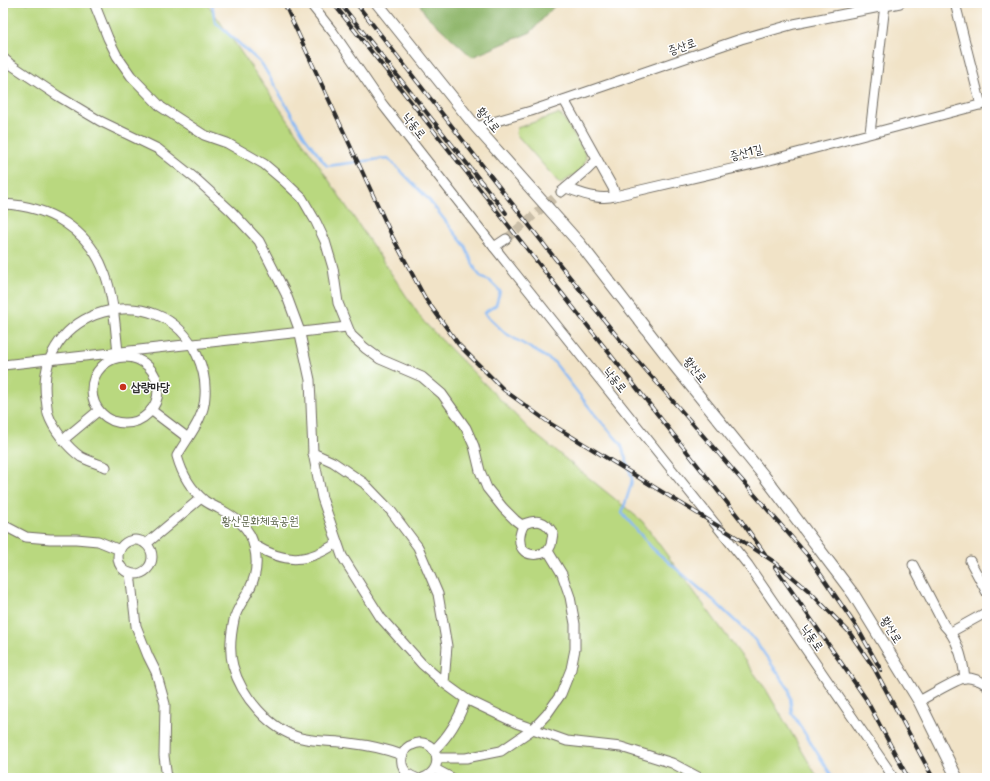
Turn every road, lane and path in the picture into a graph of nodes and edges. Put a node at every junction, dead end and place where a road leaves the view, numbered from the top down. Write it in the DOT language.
graph roads {
  1 [pos="94,3"];
  2 [pos="310,3"];
  3 [pos="378,3"];
  4 [pos="900,3"];
  5 [pos="955,3"];
  6 [pos="885,5"];
  7 [pos="3,58"];
  8 [pos="564,100"];
  9 [pos="984,104"];
  10 [pos="476,127"];
  11 [pos="870,133"];
  12 [pos="597,160"];
  13 [pos="615,196"];
  14 [pos="3,204"];
  15 [pos="506,239"];
  16 [pos="494,247"];
  17 [pos="113,309"];
  18 [pos="347,327"];
  19 [pos="300,332"];
  20 [pos="192,344"];
  21 [pos="118,352"];
  22 [pos="49,360"];
  23 [pos="3,365"];
  24 [pos="152,410"];
  25 [pos="98,411"];
  26 [pos="188,438"];
  27 [pos="63,440"];
  28 [pos="313,453"];
  29 [pos="106,467"];
  30 [pos="201,498"];
  31 [pos="3,525"];
  32 [pos="523,526"];
  33 [pos="338,543"];
  34 [pos="146,544"];
  35 [pos="254,545"];
  36 [pos="120,550"];
  37 [pos="548,551"];
  38 [pos="970,561"];
  39 [pos="913,565"];
  40 [pos="130,572"];
  41 [pos="987,593"];
  42 [pos="987,612"];
  43 [pos="951,632"];
  44 [pos="965,678"];
  45 [pos="984,681"];
  46 [pos="444,683"];
  47 [pos="466,699"];
  48 [pos="919,701"];
  49 [pos="533,729"];
  50 [pos="435,754"];
  51 [pos="402,755"];
  52 [pos="435,769"];
  53 [pos="167,778"];
  54 [pos="412,778"];
  55 [pos="423,778"];
  56 [pos="452,778"];
  57 [pos="700,778"];
  58 [pos="893,778"];
  59 [pos="957,778"];
  1 -- 18 [label="street"];
  2 -- 16 [label="street, 낙동로"];
  3 -- 10 [label="main road, 황산로"];
  4 -- 6 [label="street, 증산로"];
  5 -- 9 [label="street"];
  6 -- 8 [label="street, 증산로"];
  6 -- 11 [label="street"];
  7 -- 19 [label="street"];
  8 -- 10 [label="street, 증산로"];
  8 -- 12 [label="street"];
  9 -- 11 [label="street, 증산1길"];
  10 -- 48 [label="main road, 황산로"];
  11 -- 13 [label="street, 증산1길"];
  12 -- 13 [label="street"];
  12 -- 13 [label="street, 증산1길"];
  14 -- 17 [label="street"];
  15 -- 16 [label="street"];
  16 -- 58 [label="street, 낙동로"];
  17 -- 20 [label="street"];
  17 -- 21 [label="street"];
  17 -- 22 [label="street"];
  18 -- 19 [label="street"];
  18 -- 32 [label="street"];
  19 -- 20 [label="street"];
  19 -- 28 [label="street"];
  20 -- 21 [label="street"];
  20 -- 26 [label="street"];
  21 -- 22 [label="street"];
  22 -- 23 [label="street"];
  22 -- 27 [label="street"];
  24 -- 25 [label="street"];
  24 -- 25 [label="street"];
  24 -- 26 [label="street"];
  25 -- 27 [label="street"];
  26 -- 30 [label="street"];
  27 -- 29 [label="street"];
  28 -- 33 [label="street"];
  28 -- 46 [label="street"];
  30 -- 34 [label="street"];
  30 -- 35 [label="street"];
  31 -- 36 [label="street"];
  32 -- 37 [label="street"];
  32 -- 37 [label="street"];
  33 -- 35 [label="street"];
  33 -- 46 [label="street"];
  34 -- 36 [label="street"];
  34 -- 40 [label="street"];
  35 -- 51 [label="street"];
  36 -- 40 [label="street"];
  37 -- 49 [label="street"];
  38 -- 41 [label="street"];
  39 -- 43 [label="street"];
  40 -- 53 [label="street"];
  42 -- 43 [label="street"];
  43 -- 44 [label="street"];
  44 -- 45 [label="street"];
  44 -- 48 [label="street"];
  46 -- 47 [label="street"];
  47 -- 49 [label="street"];
  47 -- 50 [label="street"];
  48 -- 59 [label="main road, 황산로"];
  49 -- 50 [label="street"];
  49 -- 57 [label="street"];
  50 -- 51 [label="street"];
  50 -- 52 [label="street"];
  51 -- 54 [label="street"];
  52 -- 55 [label="street"];
  52 -- 56 [label="street"];
}
